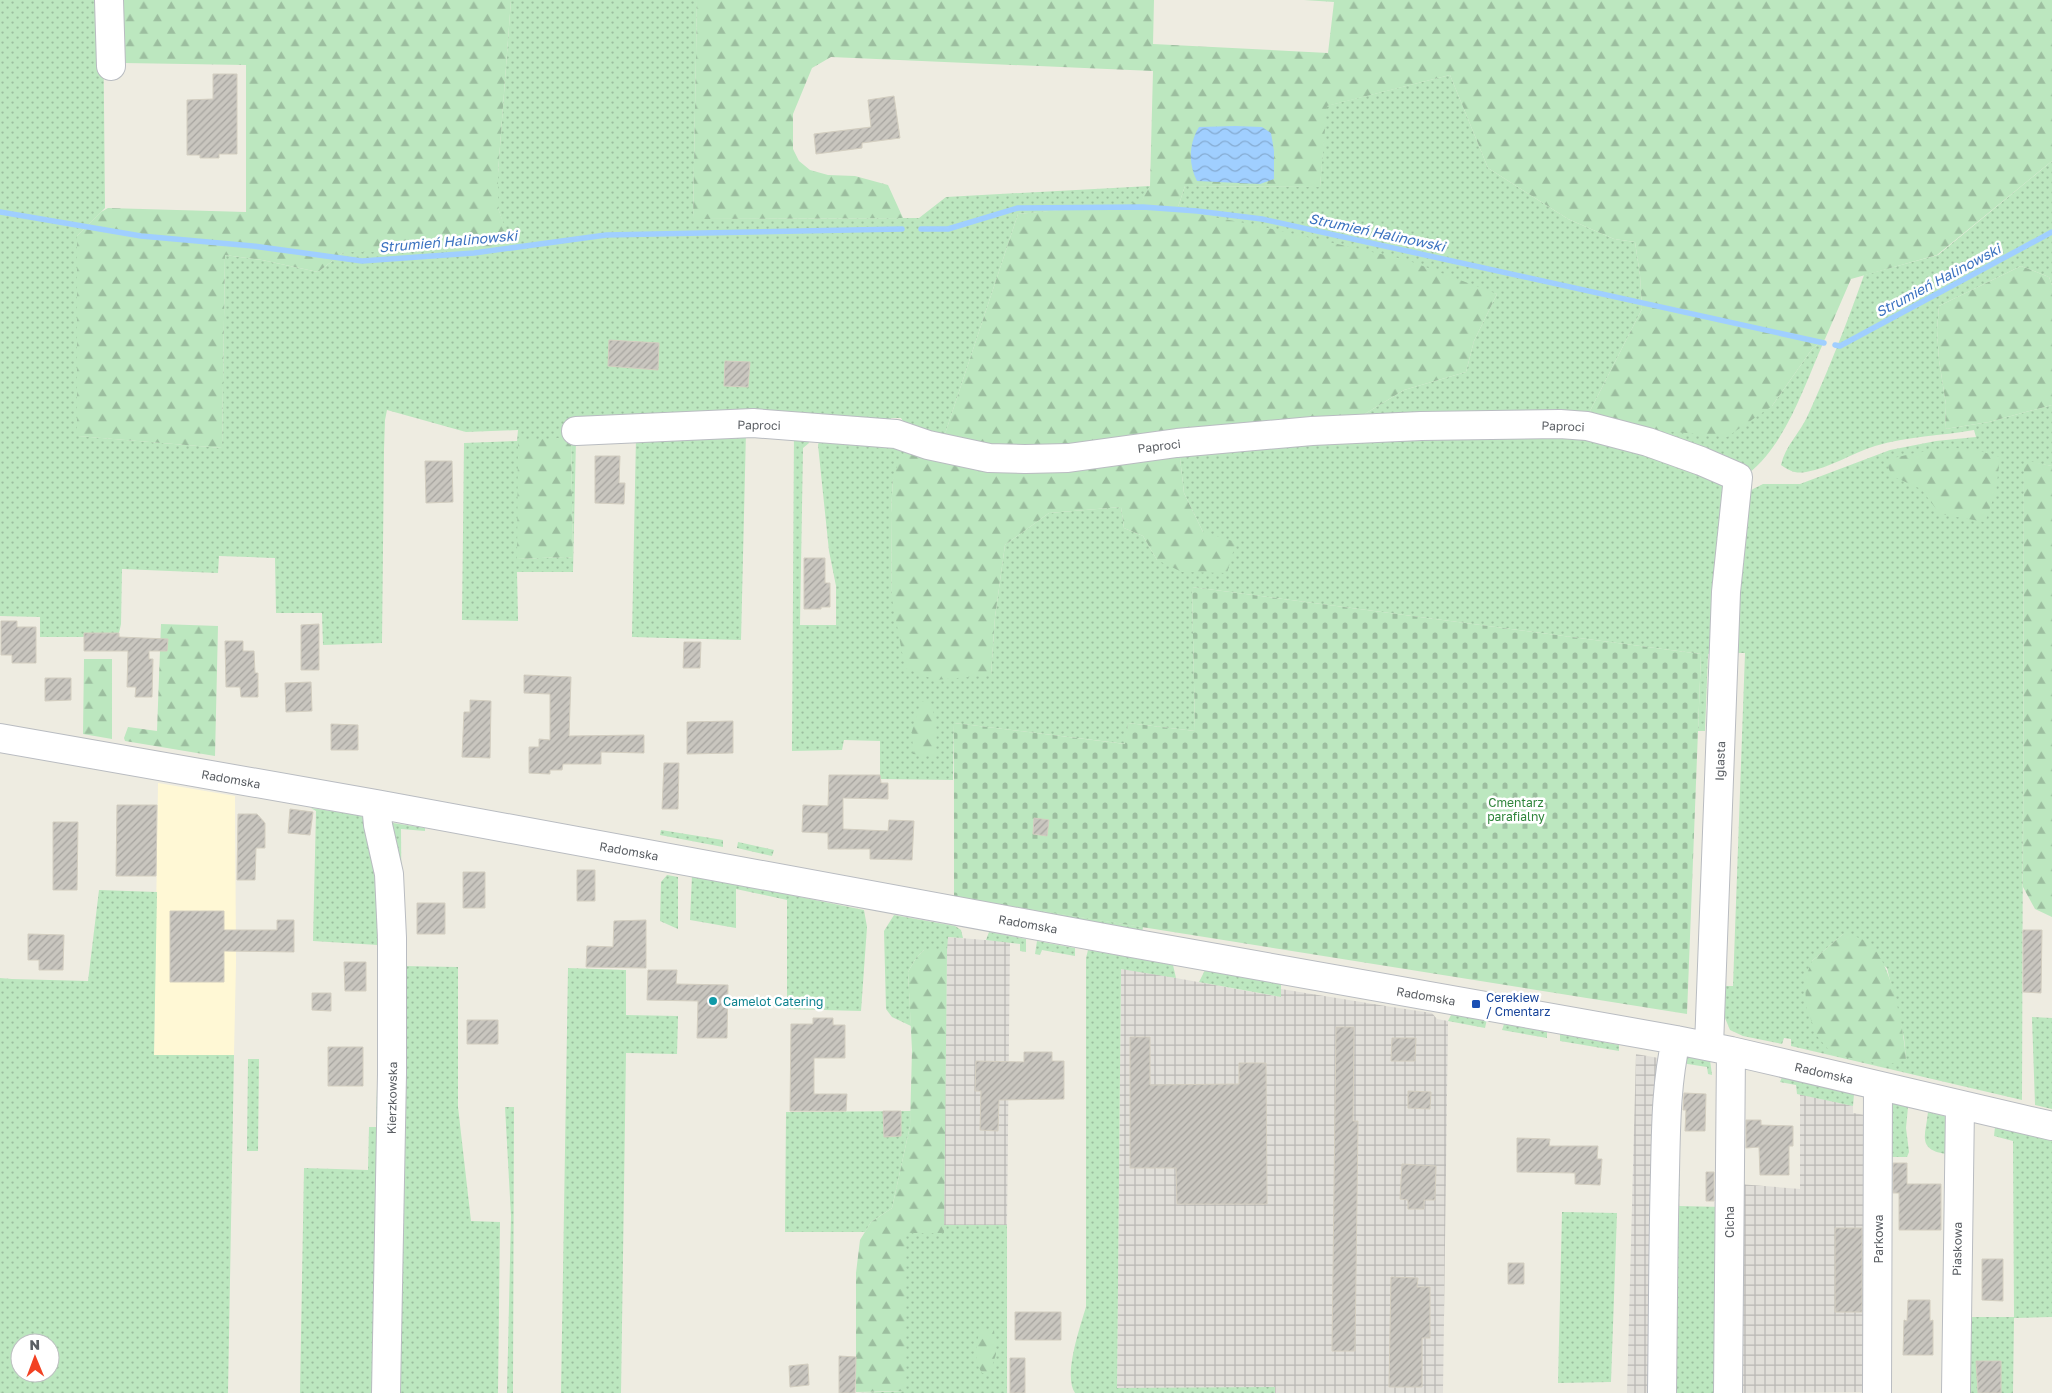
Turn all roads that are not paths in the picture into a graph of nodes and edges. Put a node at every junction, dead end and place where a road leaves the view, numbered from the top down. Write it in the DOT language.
graph roads {
  1 [pos="109,0"];
  2 [pos="111,66"];
  3 [pos="576,431"];
  4 [pos="1738,477"];
  5 [pos="0,738"];
  6 [pos="376,804"];
  7 [pos="1676,1040"];
  8 [pos="1720,1049"];
  9 [pos="1878,1086"];
  10 [pos="1960,1106"];
  11 [pos="2052,1126"];
  12 [pos="386,1393"];
  13 [pos="1662,1393"];
  14 [pos="1728,1393"];
  15 [pos="1877,1393"];
  16 [pos="1956,1393"];
  1 -- 2 [label="street"];
  3 -- 4 [label="street, Paproci"];
  4 -- 8 [label="street, Iglasta"];
  5 -- 6 [label="street, Radomska"];
  6 -- 7 [label="street, Radomska"];
  6 -- 12 [label="street, Kierzkowska"];
  7 -- 8 [label="street, Radomska"];
  7 -- 13 [label="street"];
  8 -- 9 [label="street, Radomska"];
  8 -- 14 [label="street, Cicha"];
  9 -- 10 [label="street, Radomska"];
  9 -- 15 [label="street, Parkowa"];
  10 -- 11 [label="street, Radomska"];
  10 -- 16 [label="street, Piaskowa"];
}
